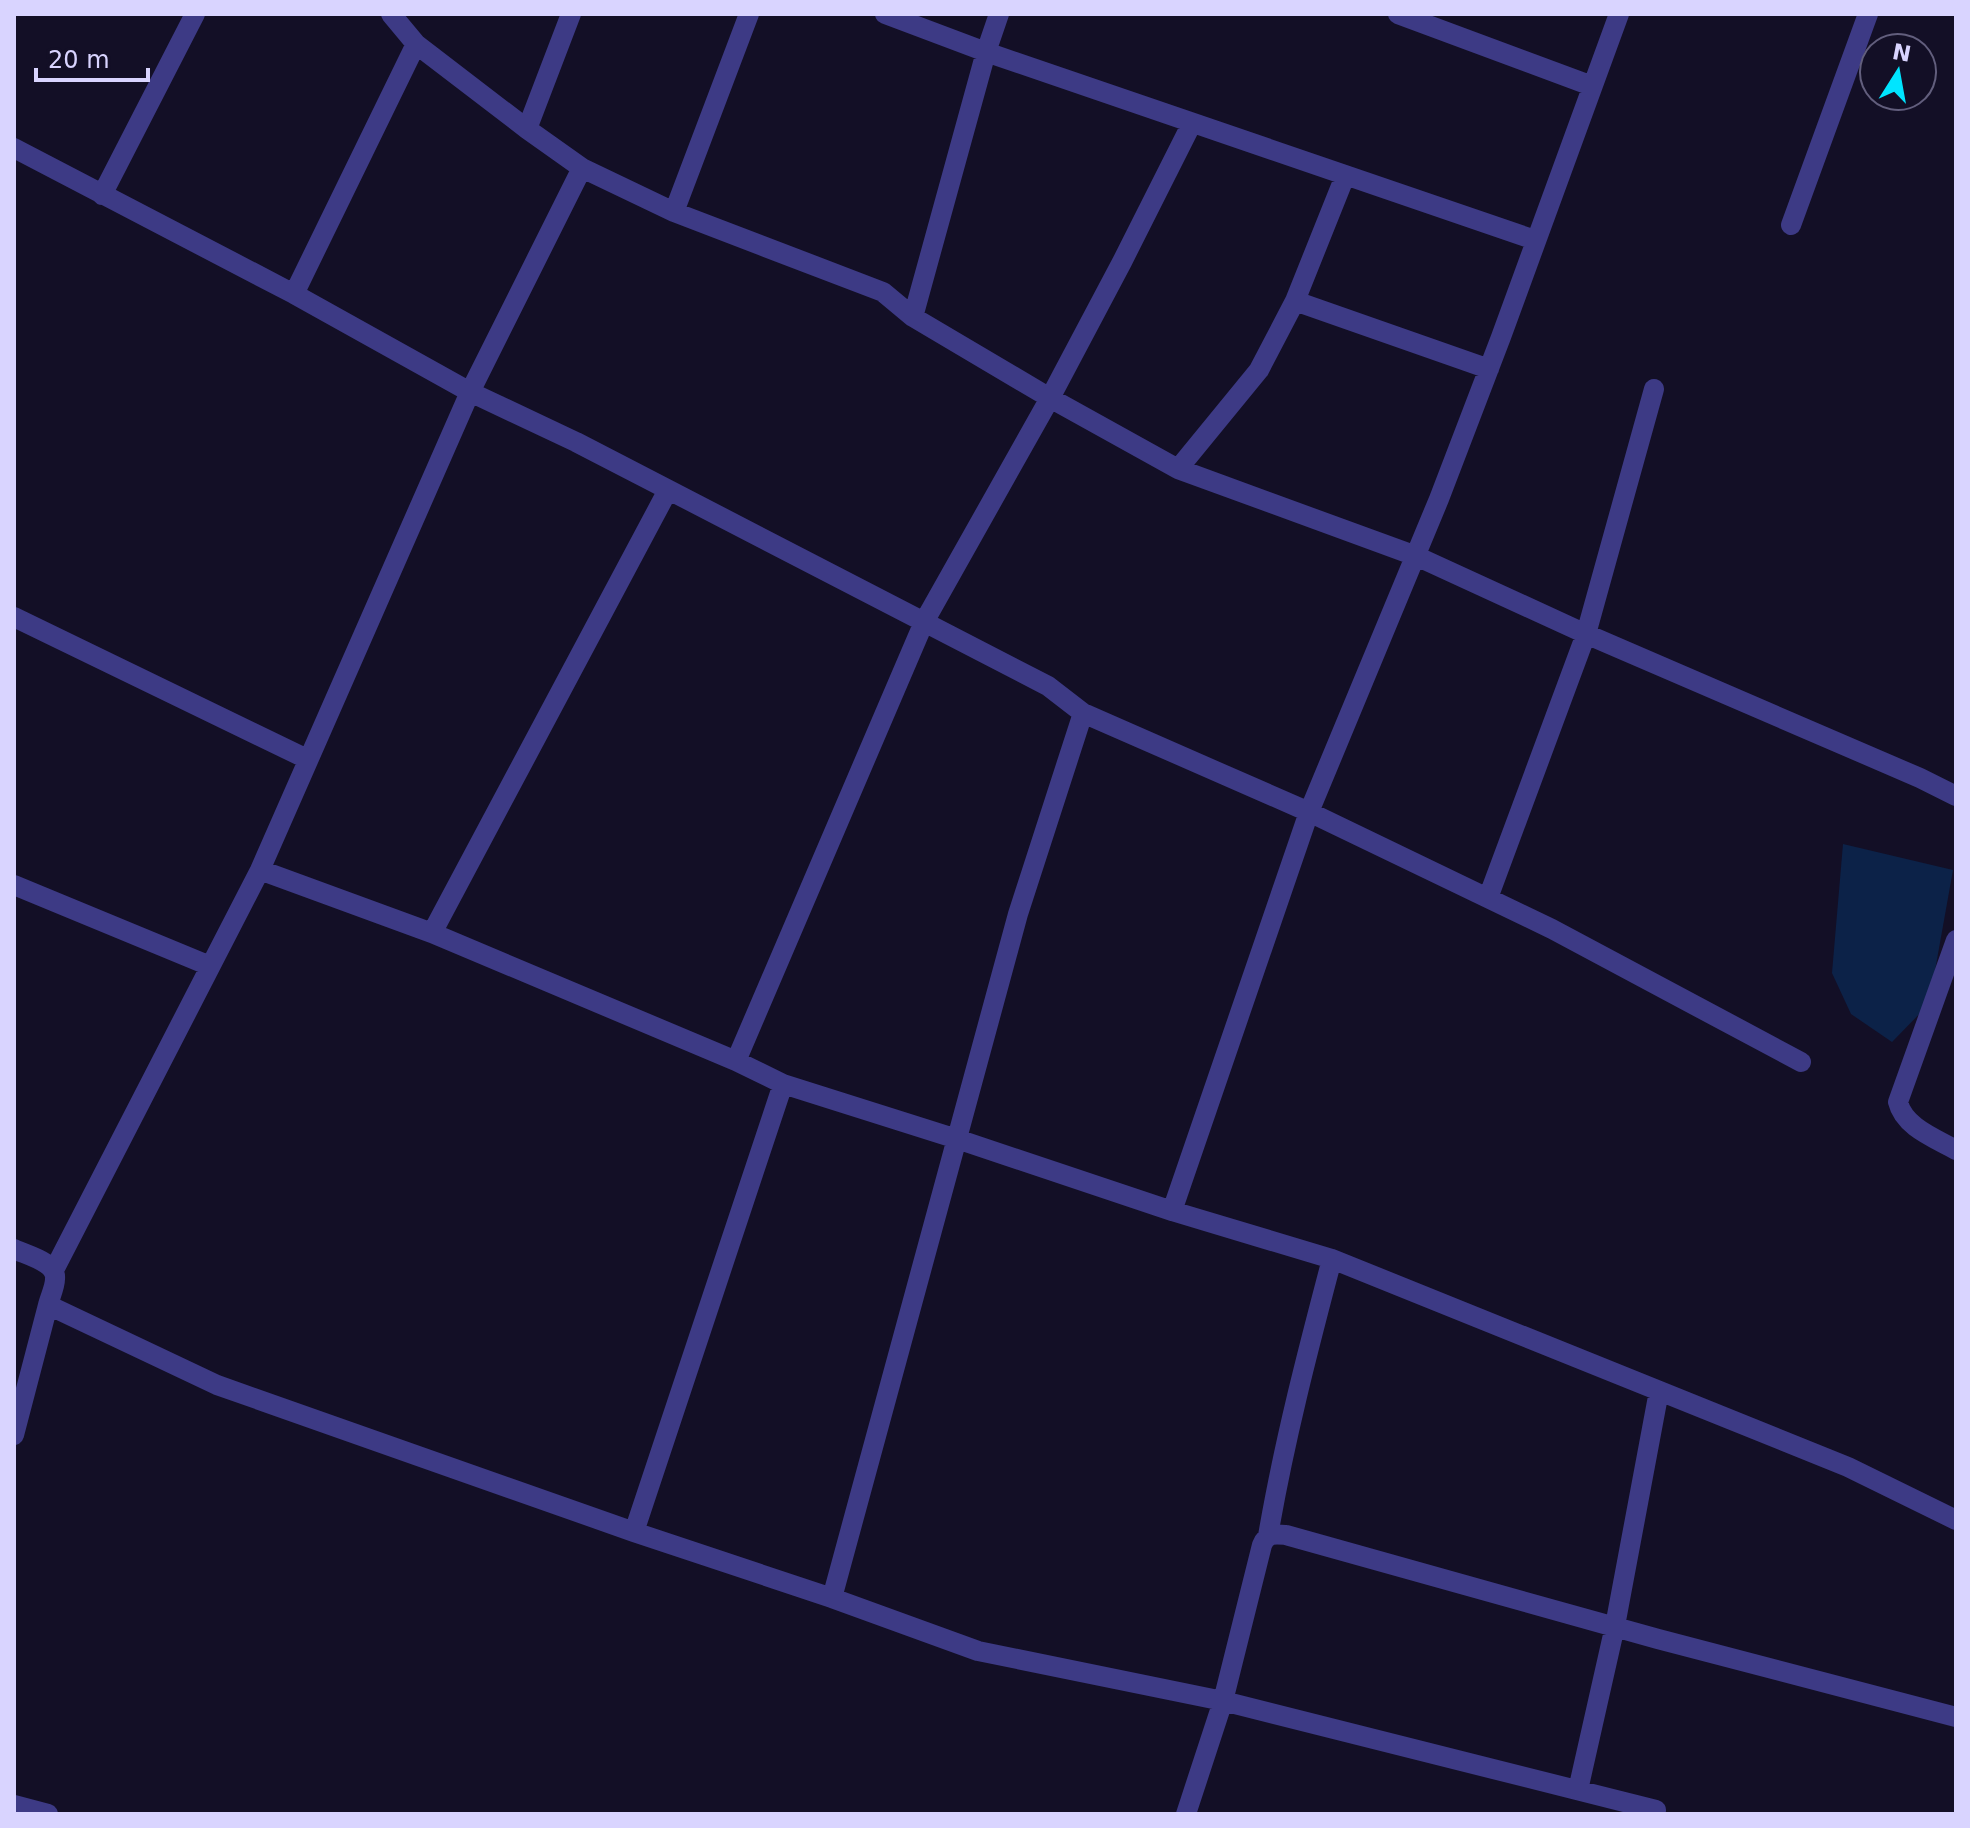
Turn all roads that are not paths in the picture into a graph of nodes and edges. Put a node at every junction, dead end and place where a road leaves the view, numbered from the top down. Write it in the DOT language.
graph roads {
  1 [pos="195,14"];
  2 [pos="391,14"];
  3 [pos="571,14"];
  4 [pos="749,14"];
  5 [pos="885,14"];
  6 [pos="999,14"];
  7 [pos="1398,14"];
  8 [pos="1619,14"];
  9 [pos="1868,14"];
  10 [pos="416,44"];
  11 [pos="986,52"];
  12 [pos="1592,86"];
  13 [pos="1192,123"];
  14 [pos="527,129"];
  15 [pos="14,148"];
  16 [pos="582,168"];
  17 [pos="1345,176"];
  18 [pos="102,195"];
  19 [pos="674,212"];
  20 [pos="1791,225"];
  21 [pos="1535,240"];
  22 [pos="294,294"];
  23 [pos="1295,301"];
  24 [pos="913,317"];
  25 [pos="1489,369"];
  26 [pos="1654,389"];
  27 [pos="470,392"];
  28 [pos="1050,398"];
  29 [pos="1178,469"];
  30 [pos="668,490"];
  31 [pos="1416,556"];
  32 [pos="14,617"];
  33 [pos="924,622"];
  34 [pos="1586,634"];
  35 [pos="1083,713"];
  36 [pos="307,759"];
  37 [pos="1956,796"];
  38 [pos="1309,812"];
  39 [pos="260,870"];
  40 [pos="14,885"];
  41 [pos="1488,898"];
  42 [pos="432,933"];
  43 [pos="1956,940"];
  44 [pos="210,966"];
  45 [pos="736,1061"];
  46 [pos="1801,1062"];
  47 [pos="783,1084"];
  48 [pos="957,1139"];
  49 [pos="1956,1150"];
  50 [pos="1172,1211"];
  51 [pos="14,1249"];
  52 [pos="1332,1259"];
  53 [pos="54,1270"];
  54 [pos="48,1305"];
  55 [pos="1659,1391"];
  56 [pos="14,1435"];
  57 [pos="1956,1520"];
  58 [pos="634,1532"];
  59 [pos="1268,1536"];
  60 [pos="832,1598"];
  61 [pos="1615,1626"];
  62 [pos="1223,1701"];
  63 [pos="1956,1717"];
  64 [pos="1578,1790"];
  65 [pos="14,1805"];
  66 [pos="48,1814"];
  67 [pos="1186,1814"];
  68 [pos="1655,1814"];
  1 -- 18 [label="street"];
  2 -- 10 [label="street"];
  3 -- 14 [label="street"];
  4 -- 19 [label="street"];
  5 -- 11 [label="street"];
  6 -- 11 [label="street"];
  7 -- 12 [label="street"];
  8 -- 12 [label="street"];
  9 -- 20 [label="street"];
  10 -- 14 [label="street"];
  10 -- 22 [label="street"];
  11 -- 13 [label="street"];
  11 -- 24 [label="street"];
  12 -- 21 [label="street"];
  13 -- 17 [label="street"];
  13 -- 28 [label="street"];
  14 -- 16 [label="street"];
  15 -- 18 [label="street"];
  16 -- 19 [label="street"];
  16 -- 27 [label="street"];
  17 -- 21 [label="street"];
  17 -- 23 [label="street"];
  18 -- 22 [label="street"];
  19 -- 24 [label="street"];
  21 -- 25 [label="street"];
  22 -- 27 [label="street"];
  23 -- 25 [label="street"];
  23 -- 29 [label="street"];
  24 -- 28 [label="street"];
  25 -- 31 [label="street"];
  26 -- 34 [label="street"];
  27 -- 30 [label="street"];
  27 -- 36 [label="street"];
  28 -- 29 [label="street"];
  28 -- 33 [label="street"];
  29 -- 31 [label="street"];
  30 -- 33 [label="street"];
  30 -- 42 [label="street"];
  31 -- 34 [label="street"];
  31 -- 38 [label="street"];
  32 -- 36 [label="street"];
  33 -- 35 [label="street"];
  33 -- 45 [label="street"];
  34 -- 37 [label="street"];
  34 -- 41 [label="street"];
  35 -- 38 [label="street"];
  35 -- 48 [label="street"];
  36 -- 39 [label="street"];
  38 -- 41 [label="street"];
  38 -- 50 [label="street"];
  39 -- 42 [label="street"];
  39 -- 44 [label="street"];
  40 -- 44 [label="street"];
  41 -- 46 [label="street"];
  42 -- 45 [label="street"];
  43 -- 49 [label="street"];
  44 -- 53 [label="street"];
  45 -- 47 [label="street"];
  47 -- 48 [label="street"];
  47 -- 58 [label="street"];
  48 -- 50 [label="street"];
  48 -- 60 [label="street"];
  50 -- 52 [label="street"];
  51 -- 53 [label="street"];
  52 -- 55 [label="street"];
  52 -- 59 [label="street"];
  53 -- 54 [label="street"];
  54 -- 56 [label="street"];
  54 -- 58 [label="street"];
  55 -- 57 [label="street"];
  55 -- 61 [label="street"];
  58 -- 60 [label="street"];
  59 -- 61 [label="street"];
  59 -- 62 [label="street"];
  60 -- 62 [label="street"];
  61 -- 63 [label="street"];
  61 -- 64 [label="street"];
  62 -- 64 [label="street"];
  62 -- 67 [label="street"];
  64 -- 68 [label="street"];
  65 -- 66 [label="street"];
}
